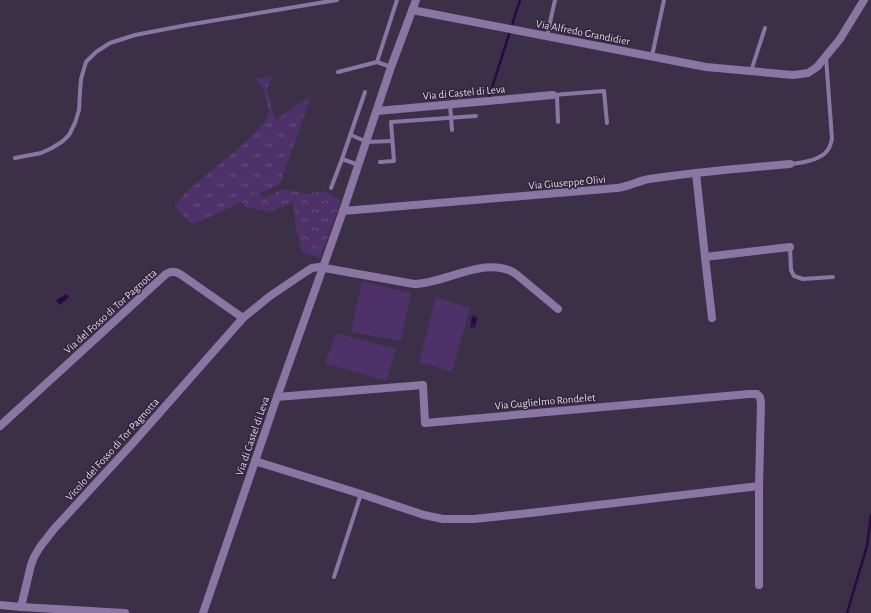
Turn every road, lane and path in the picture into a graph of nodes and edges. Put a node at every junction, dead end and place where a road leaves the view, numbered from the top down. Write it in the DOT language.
graph roads {
  1 [pos="337,0"];
  2 [pos="397,0"];
  3 [pos="416,0"];
  4 [pos="555,0"];
  5 [pos="664,0"];
  6 [pos="864,0"];
  7 [pos="412,10"];
  8 [pos="765,28"];
  9 [pos="547,36"];
  10 [pos="652,56"];
  11 [pos="826,56"];
  12 [pos="377,62"];
  13 [pos="391,67"];
  14 [pos="751,71"];
  15 [pos="338,72"];
  16 [pos="365,92"];
  17 [pos="555,95"];
  18 [pos="450,104"];
  19 [pos="377,111"];
  20 [pos="476,116"];
  21 [pos="451,118"];
  22 [pos="558,122"];
  23 [pos="607,123"];
  24 [pos="452,130"];
  25 [pos="351,135"];
  26 [pos="392,141"];
  27 [pos="367,142"];
  28 [pos="15,158"];
  29 [pos="342,159"];
  30 [pos="380,162"];
  31 [pos="790,164"];
  32 [pos="359,165"];
  33 [pos="696,173"];
  34 [pos="331,188"];
  35 [pos="343,211"];
  36 [pos="790,247"];
  37 [pos="705,257"];
  38 [pos="323,267"];
  39 [pos="833,277"];
  40 [pos="558,309"];
  41 [pos="243,318"];
  42 [pos="712,318"];
  43 [pos="277,396"];
  44 [pos="0,426"];
  45 [pos="255,460"];
  46 [pos="759,486"];
  47 [pos="361,494"];
  48 [pos="334,577"];
  49 [pos="759,585"];
  50 [pos="0,605"];
  51 [pos="21,607"];
  52 [pos="125,613"];
  53 [pos="203,613"];
  1 -- 28 [label="lane"];
  2 -- 12 [label="lane"];
  3 -- 7 [label="street, Via di Castel di Leva"];
  4 -- 9 [label="lane"];
  5 -- 10 [label="lane"];
  6 -- 11 [label="street, Via Alfredo Grandidier"];
  7 -- 9 [label="street, Via Alfredo Grandidier"];
  7 -- 13 [label="street, Via di Castel di Leva"];
  8 -- 14 [label="lane"];
  9 -- 10 [label="street, Via Alfredo Grandidier"];
  10 -- 14 [label="street, Via Alfredo Grandidier"];
  11 -- 14 [label="street, Via Alfredo Grandidier"];
  11 -- 31 [label="lane"];
  12 -- 13 [label="lane"];
  12 -- 15 [label="lane"];
  13 -- 19 [label="street, Via di Castel di Leva"];
  16 -- 25 [label="lane"];
  17 -- 18 [label="street, Via di Castel di Leva"];
  17 -- 22 [label="lane"];
  17 -- 23 [label="lane"];
  18 -- 19 [label="street, Via di Castel di Leva"];
  18 -- 21 [label="lane"];
  19 -- 27 [label="street, Via di Castel di Leva"];
  20 -- 21 [label="lane"];
  21 -- 24 [label="lane"];
  21 -- 26 [label="lane"];
  25 -- 27 [label="lane"];
  25 -- 29 [label="lane"];
  26 -- 27 [label="lane"];
  26 -- 30 [label="lane"];
  27 -- 32 [label="street, Via di Castel di Leva"];
  29 -- 32 [label="lane"];
  29 -- 34 [label="lane"];
  31 -- 33 [label="street, Via Giuseppe Olivi"];
  32 -- 35 [label="street, Via di Castel di Leva"];
  33 -- 35 [label="street, Via Giuseppe Olivi"];
  33 -- 37 [label="street"];
  35 -- 38 [label="street, Via di Castel di Leva"];
  36 -- 37 [label="street"];
  36 -- 39 [label="lane"];
  37 -- 42 [label="street"];
  38 -- 40 [label="street"];
  38 -- 41 [label="street"];
  38 -- 43 [label="street, Via di Castel di Leva"];
  41 -- 44 [label="street, Via del Fosso di Tor Pagnotta"];
  41 -- 51 [label="street, Vicolo del Fosso di Tor Pagnotta"];
  43 -- 45 [label="street, Via di Castel di Leva"];
  43 -- 46 [label="street, Via Guglielmo Rondelet"];
  45 -- 47 [label="street"];
  45 -- 53 [label="street, Via di Castel di Leva"];
  46 -- 47 [label="street"];
  46 -- 49 [label="street, Via Guglielmo Rondelet"];
  47 -- 48 [label="lane"];
  50 -- 51 [label="street"];
  51 -- 52 [label="street"];
}
